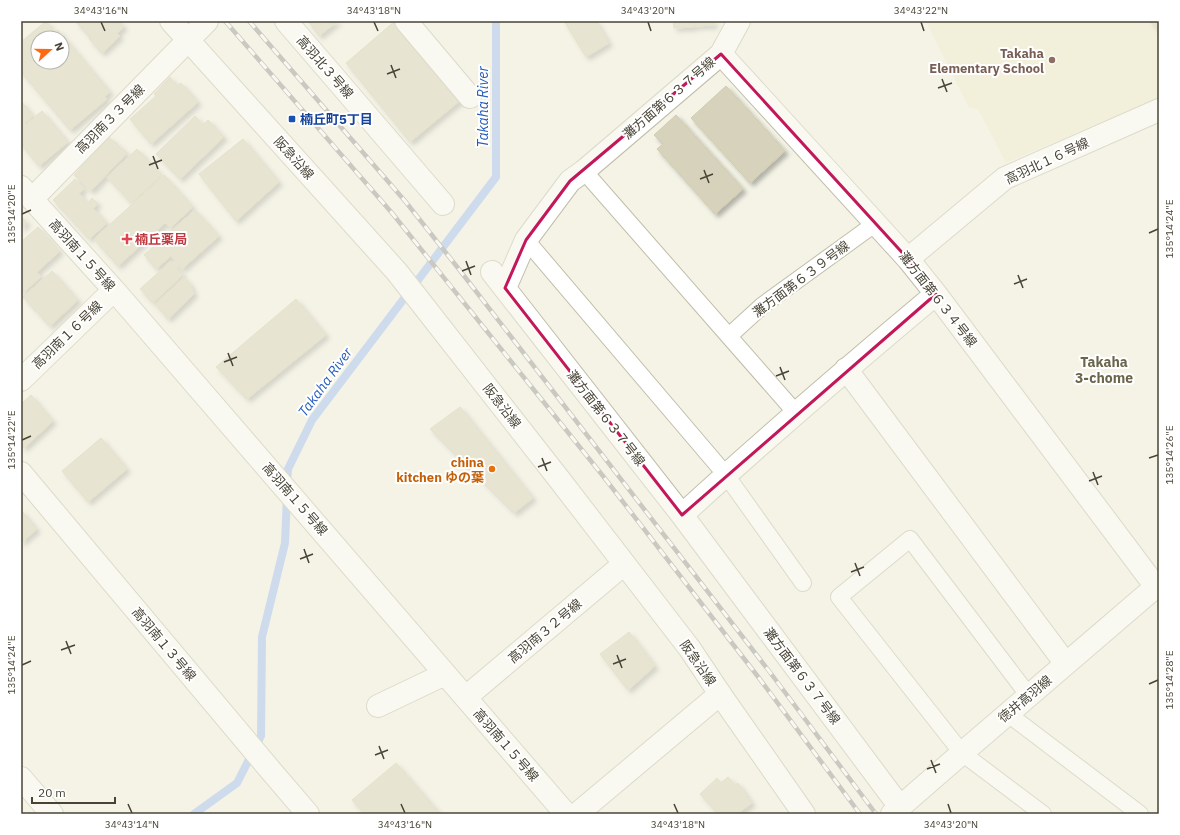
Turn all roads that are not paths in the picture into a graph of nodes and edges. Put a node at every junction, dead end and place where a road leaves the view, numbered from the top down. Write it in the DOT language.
graph roads {
  1 [pos="171,21"];
  2 [pos="207,21"];
  3 [pos="286,21"];
  4 [pos="406,21"];
  5 [pos="738,21"];
  6 [pos="189,40"];
  7 [pos="721,54"];
  8 [pos="470,97"];
  9 [pos="1159,110"];
  10 [pos="584,171"];
  11 [pos="26,192"];
  12 [pos="443,204"];
  13 [pos="876,223"];
  14 [pos="526,240"];
  15 [pos="908,259"];
  16 [pos="114,290"];
  17 [pos="936,294"];
  18 [pos="728,336"];
  19 [pos="846,369"];
  20 [pos="21,380"];
  21 [pos="796,413"];
  22 [pos="21,473"];
  23 [pos="726,475"];
  24 [pos="682,515"];
  25 [pos="624,564"];
  26 [pos="803,583"];
  27 [pos="1158,587"];
  28 [pos="1066,664"];
  29 [pos="445,674"];
  30 [pos="720,694"];
  31 [pos="1029,696"];
  32 [pos="466,697"];
  33 [pos="378,706"];
  34 [pos="1008,714"];
  35 [pos="962,753"];
  36 [pos="21,778"];
  37 [pos="896,810"];
  38 [pos="52,814"];
  39 [pos="308,814"];
  40 [pos="566,814"];
  41 [pos="577,814"];
  42 [pos="804,814"];
  43 [pos="1043,814"];
  44 [pos="1140,814"];
  1 -- 6 [label="street, 阪急沿線"];
  2 -- 6 [label="street, 高羽南３３号線"];
  3 -- 12 [label="street, 高羽北３号線"];
  4 -- 8 [label="street"];
  5 -- 7 [label="street"];
  6 -- 11 [label="street, 高羽南３３号線"];
  6 -- 25 [label="street, 阪急沿線"];
  7 -- 10 [label="street, 灘方面第６３７号線"];
  7 -- 13 [label="street, 灘方面第６３４号線"];
  9 -- 15 [label="street, 高羽北１６号線"];
  10 -- 14 [label="street, 灘方面第６３７号線"];
  10 -- 18 [label="lane"];
  11 -- 16 [label="street, 高羽南１５号線"];
  13 -- 15 [label="street, 灘方面第６３４号線"];
  13 -- 18 [label="lane, 灘方面第６３９号線"];
  14 -- 23 [label="lane"];
  14 -- 24 [label="street, 灘方面第６３７号線"];
  15 -- 17 [label="street, 灘方面第６３４号線"];
  16 -- 20 [label="street, 高羽南１６号線"];
  16 -- 29 [label="street, 高羽南１５号線"];
  17 -- 19 [label="street"];
  17 -- 27 [label="street, 灘方面第６３４号線"];
  18 -- 21 [label="lane"];
  19 -- 21 [label="street"];
  19 -- 28 [label="street"];
  21 -- 23 [label="street"];
  22 -- 39 [label="street, 高羽南１３号線"];
  23 -- 24 [label="street"];
  23 -- 26 [label="lane"];
  24 -- 37 [label="street, 灘方面第６３７号線"];
  25 -- 30 [label="street, 阪急沿線"];
  25 -- 32 [label="street, 高羽南３２号線"];
  27 -- 28 [label="street, 徳井高羽線"];
  28 -- 31 [label="street, 徳井高羽線"];
  29 -- 32 [label="street, 高羽南１５号線"];
  29 -- 33 [label="street"];
  30 -- 41 [label="street"];
  30 -- 42 [label="street, 阪急沿線"];
  31 -- 34 [label="street, 徳井高羽線"];
  31 -- 35 [label="lane"];
  32 -- 40 [label="street, 高羽南１５号線"];
  34 -- 35 [label="street, 徳井高羽線"];
  34 -- 44 [label="lane"];
  35 -- 37 [label="street, 徳井高羽線"];
  35 -- 43 [label="lane"];
  36 -- 38 [label="street"];
}
